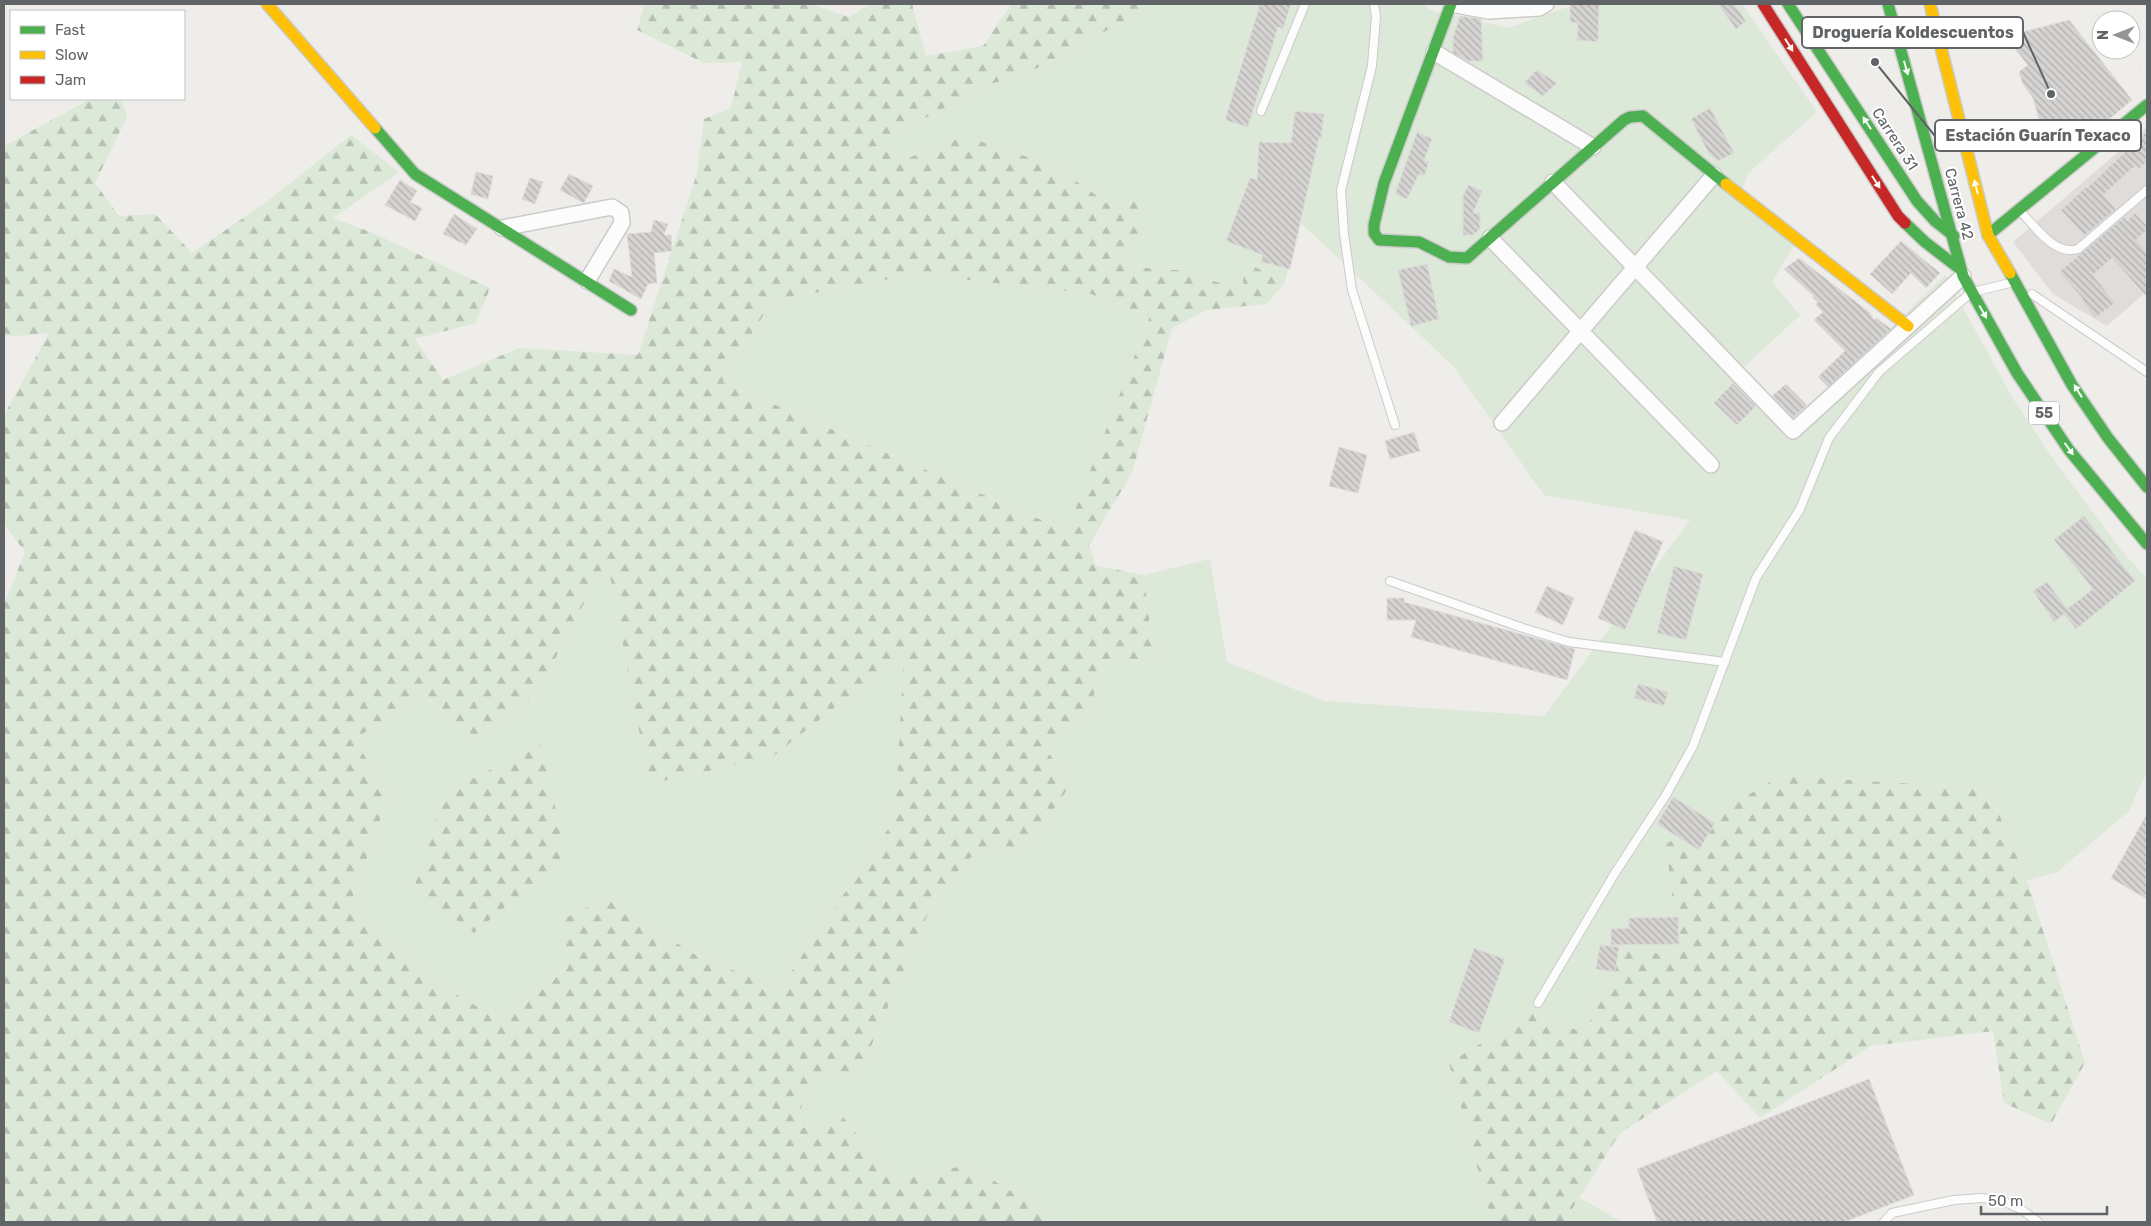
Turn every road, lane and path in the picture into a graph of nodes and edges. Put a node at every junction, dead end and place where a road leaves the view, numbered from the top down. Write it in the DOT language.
graph roads {
  1 [pos="267,4"];
  2 [pos="1305,4"];
  3 [pos="1374,4"];
  4 [pos="1451,4"];
  5 [pos="1546,4"];
  6 [pos="1763,4"];
  7 [pos="1788,4"];
  8 [pos="1888,4"];
  9 [pos="1930,4"];
  10 [pos="1434,52"];
  11 [pos="2147,104"];
  12 [pos="1261,111"];
  13 [pos="1593,147"];
  14 [pos="1714,175"];
  15 [pos="1553,182"];
  16 [pos="2147,190"];
  17 [pos="2019,210"];
  18 [pos="502,228"];
  19 [pos="1988,235"];
  20 [pos="1953,236"];
  21 [pos="1490,238"];
  22 [pos="1967,244"];
  23 [pos="1982,251"];
  24 [pos="2005,260"];
  25 [pos="1635,268"];
  26 [pos="1961,272"];
  27 [pos="587,281"];
  28 [pos="2015,281"];
  29 [pos="1972,292"];
  30 [pos="632,310"];
  31 [pos="1908,326"];
  32 [pos="1580,331"];
  33 [pos="2147,372"];
  34 [pos="1502,423"];
  35 [pos="1395,425"];
  36 [pos="1711,465"];
  37 [pos="2147,488"];
  38 [pos="2147,544"];
  39 [pos="1390,581"];
  40 [pos="1725,662"];
  41 [pos="1538,1003"];
  42 [pos="1884,1222"];
  43 [pos="2038,1222"];
  1 -- 18 [label="main road"];
  2 -- 12 [label="lane"];
  3 -- 35 [label="lane"];
  4 -- 5 [label="street"];
  4 -- 10 [label="main road"];
  6 -- 26 [label="main road, 55, one-way"];
  20 -- 7 [label="main road, Carrera 31, one-way"];
  8 -- 20 [label="main road, Carrera 42, one-way"];
  19 -- 9 [label="main road, Carrera 42, one-way"];
  10 -- 13 [label="street"];
  10 -- 21 [label="main road"];
  11 -- 17 [label="main road"];
  13 -- 14 [label="main road"];
  13 -- 15 [label="main road"];
  14 -- 25 [label="street"];
  14 -- 31 [label="main road"];
  15 -- 21 [label="main road"];
  15 -- 25 [label="street"];
  16 -- 17 [label="lane"];
  17 -- 19 [label="main road"];
  18 -- 27 [label="main road"];
  18 -- 27 [label="street"];
  19 -- 24 [label="main road, Carrera 42"];
  20 -- 22 [label="main road, Carrera 31"];
  20 -- 26 [label="main road, Carrera 42"];
  21 -- 32 [label="street"];
  23 -- 24 [label="main road"];
  24 -- 28 [label="main road, 55"];
  25 -- 31 [label="street"];
  25 -- 32 [label="street"];
  26 -- 29 [label="main road, 55"];
  26 -- 31 [label="street"];
  27 -- 30 [label="main road"];
  28 -- 29 [label="lane"];
  28 -- 33 [label="lane"];
  37 -- 28 [label="main road, 55, one-way"];
  29 -- 38 [label="main road, 55, one-way"];
  29 -- 40 [label="lane"];
  32 -- 34 [label="street"];
  32 -- 36 [label="street"];
  39 -- 40 [label="lane"];
  40 -- 41 [label="lane"];
  42 -- 43 [label="lane"];
}
